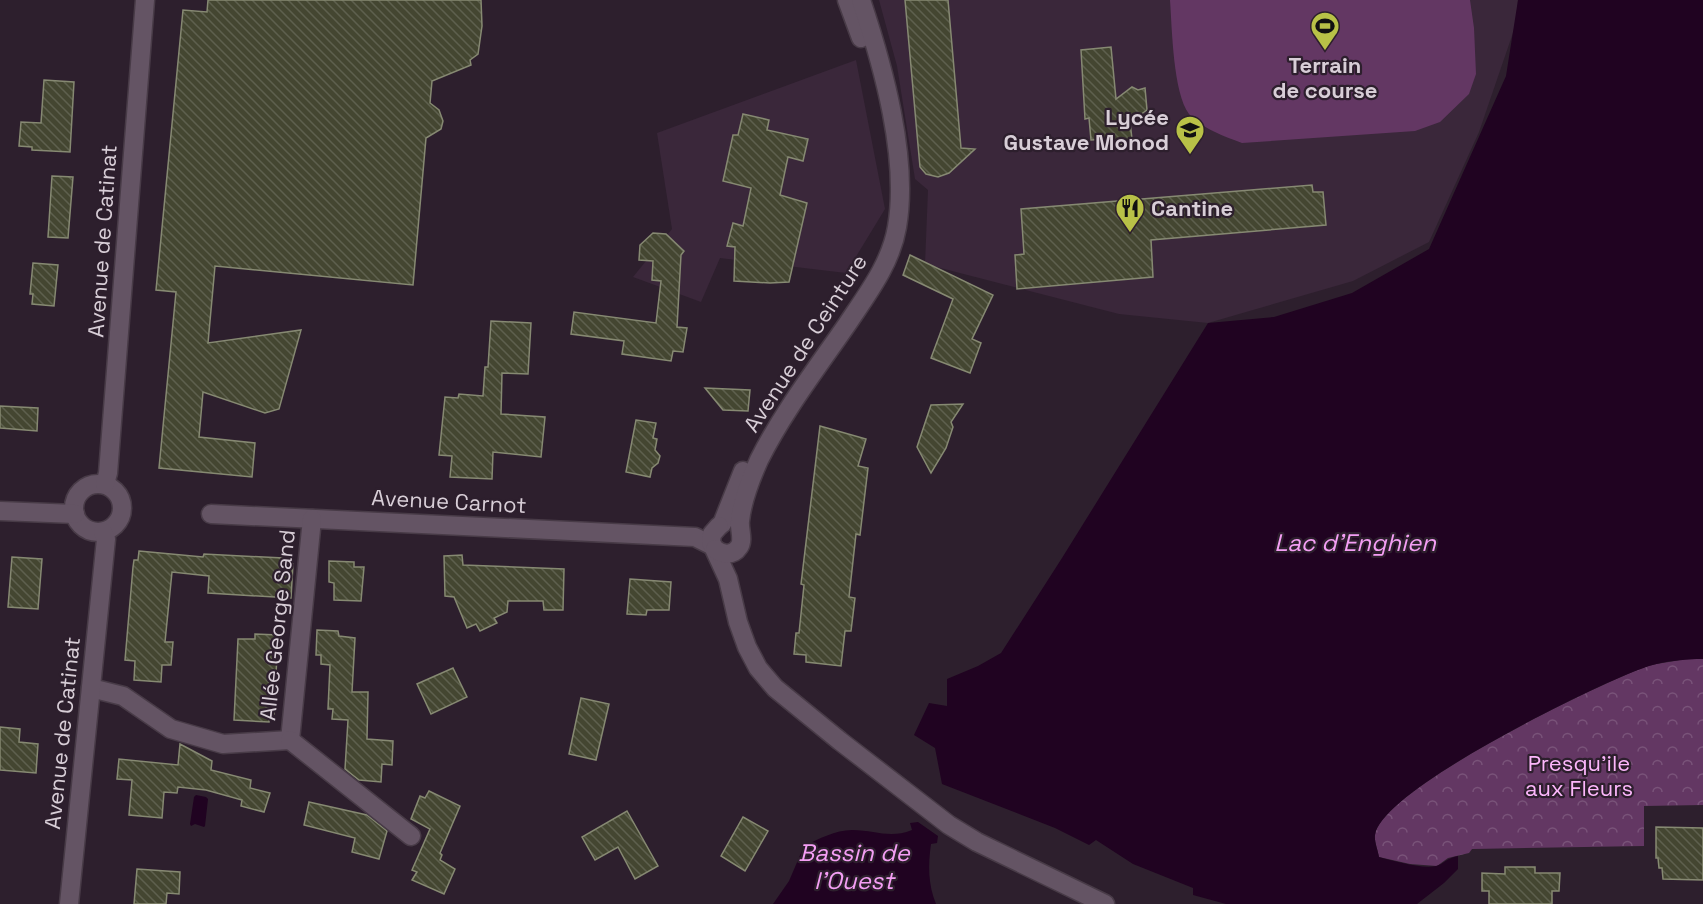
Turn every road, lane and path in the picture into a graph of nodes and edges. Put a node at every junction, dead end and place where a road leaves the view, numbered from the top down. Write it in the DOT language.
graph roads {
  1 [pos="145,0"];
  2 [pos="847,0"];
  3 [pos="861,0"];
  4 [pos="105,484"];
  5 [pos="0,511"];
  6 [pos="75,514"];
  7 [pos="211,514"];
  8 [pos="312,519"];
  9 [pos="720,525"];
  10 [pos="103,532"];
  11 [pos="684,537"];
  12 [pos="740,539"];
  13 [pos="714,547"];
  14 [pos="730,587"];
  15 [pos="91,688"];
  16 [pos="290,740"];
  17 [pos="411,836"];
  18 [pos="69,904"];
  19 [pos="1105,904"];
  1 -- 4 [label="street, Avenue de Catinat"];
  2 -- 9 [label="street, Avenue de Ceinture"];
  3 -- 12 [label="street, Avenue de Ceinture"];
  4 -- 6 [label="street"];
  4 -- 10 [label="street"];
  5 -- 6 [label="street"];
  6 -- 10 [label="street"];
  7 -- 8 [label="street, Avenue Carnot"];
  8 -- 11 [label="street, Avenue Carnot"];
  8 -- 16 [label="street, Allée George Sand"];
  9 -- 11 [label="street, Avenue Carnot"];
  9 -- 12 [label="street"];
  9 -- 13 [label="street"];
  10 -- 15 [label="street, Avenue de Catinat"];
  11 -- 13 [label="street, Avenue Carnot"];
  12 -- 13 [label="street"];
  12 -- 14 [label="street, Avenue de Ceinture"];
  13 -- 14 [label="street, Avenue de Ceinture"];
  14 -- 19 [label="street, Avenue de Ceinture"];
  15 -- 16 [label="street, Allée George Sand"];
  15 -- 18 [label="street, Avenue de Catinat"];
  16 -- 17 [label="street"];
}
